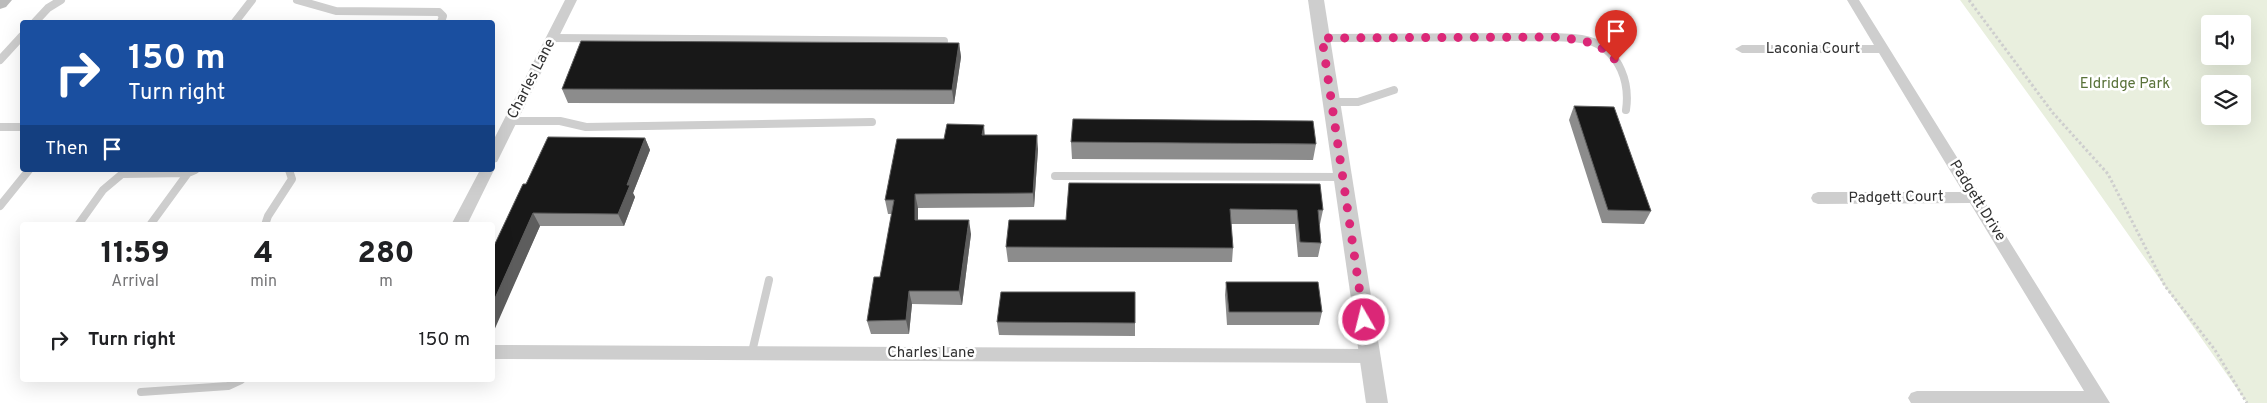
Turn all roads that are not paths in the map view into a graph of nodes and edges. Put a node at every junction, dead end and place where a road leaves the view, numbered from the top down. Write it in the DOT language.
graph roads {
  1 [pos="3,0"];
  2 [pos="61,0"];
  3 [pos="252,0"];
  4 [pos="296,0"];
  5 [pos="572,0"];
  6 [pos="1316,0"];
  7 [pos="1853,0"];
  8 [pos="0,3"];
  9 [pos="36,20"];
  10 [pos="237,20"];
  11 [pos="442,20"];
  12 [pos="20,38"];
  13 [pos="552,38"];
  14 [pos="1322,38"];
  15 [pos="944,41"];
  16 [pos="1883,49"];
  17 [pos="1742,50"];
  18 [pos="0,60"];
  19 [pos="1394,90"];
  20 [pos="1332,102"];
  21 [pos="1626,110"];
  22 [pos="511,121"];
  23 [pos="872,122"];
  24 [pos="0,127"];
  25 [pos="20,127"];
  26 [pos="495,152"];
  27 [pos="27,172"];
  28 [pos="192,172"];
  29 [pos="290,172"];
  30 [pos="486,172"];
  31 [pos="1055,176"];
  32 [pos="1343,177"];
  33 [pos="1974,197"];
  34 [pos="1818,198"];
  35 [pos="0,206"];
  36 [pos="80,222"];
  37 [pos="152,222"];
  38 [pos="266,222"];
  39 [pos="461,222"];
  40 [pos="769,280"];
  41 [pos="495,352"];
  42 [pos="752,352"];
  43 [pos="1370,356"];
  44 [pos="237,382"];
  45 [pos="141,392"];
  46 [pos="1917,398"];
  47 [pos="2099,401"];
  48 [pos="1377,403"];
  1 -- 8 [label="main road"];
  2 -- 9 [label="lane"];
  3 -- 10 [label="lane"];
  4 -- 11 [label="lane"];
  5 -- 13 [label="street, Charles Lane"];
  6 -- 14 [label="street"];
  7 -- 16 [label="street, Padgett Drive"];
  12 -- 18 [label="lane"];
  13 -- 15 [label="lane"];
  13 -- 22 [label="street, Charles Lane"];
  14 -- 20 [label="street"];
  14 -- 21 [label="lane"];
  16 -- 17 [label="street, Laconia Court"];
  16 -- 33 [label="street, Padgett Drive"];
  19 -- 20 [label="lane"];
  20 -- 32 [label="street"];
  22 -- 23 [label="lane"];
  22 -- 26 [label="street, Charles Lane"];
  24 -- 25 [label="lane"];
  27 -- 35 [label="lane"];
  28 -- 36 [label="lane"];
  28 -- 37 [label="lane"];
  29 -- 38 [label="lane"];
  30 -- 39 [label="street"];
  31 -- 32 [label="lane"];
  32 -- 43 [label="street"];
  33 -- 34 [label="street, Padgett Court"];
  33 -- 47 [label="street, Padgett Drive"];
  40 -- 42 [label="lane"];
  41 -- 42 [label="street, Charles Lane"];
  42 -- 43 [label="street, Charles Lane"];
  43 -- 48 [label="street"];
  44 -- 45 [label="lane"];
  46 -- 47 [label="street"];
}
